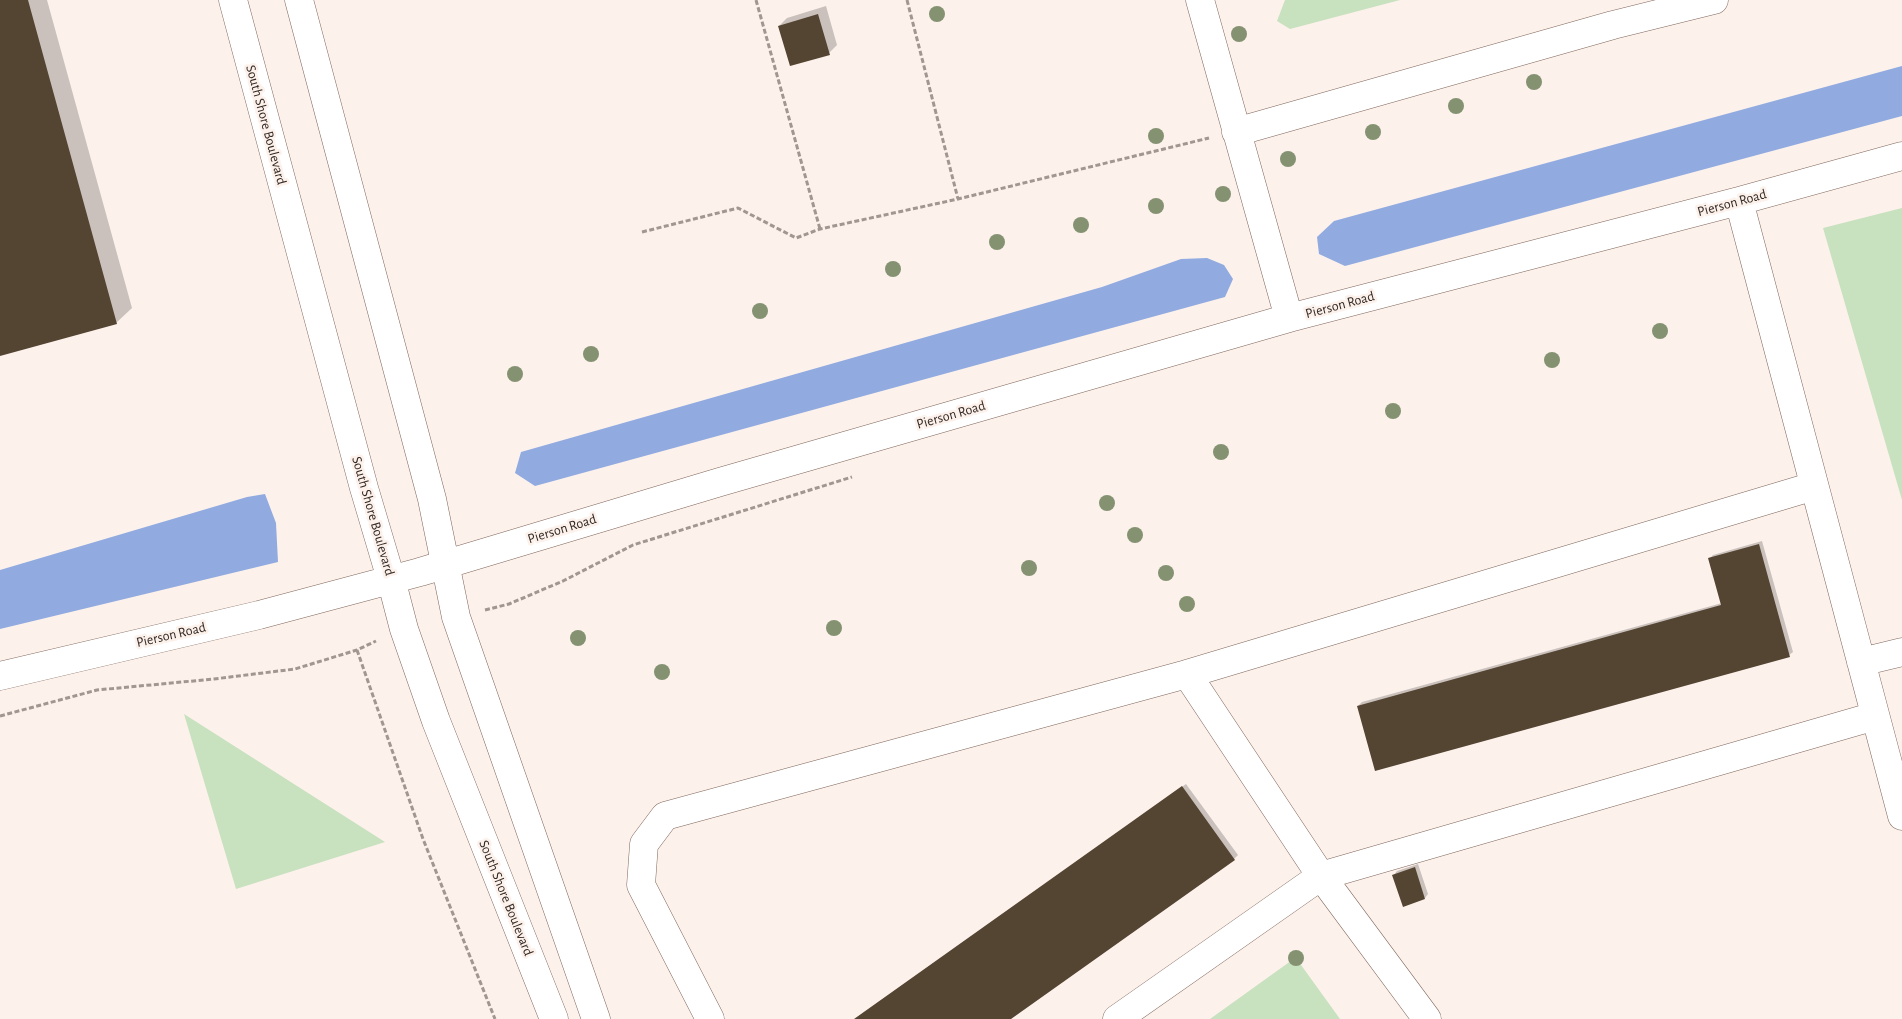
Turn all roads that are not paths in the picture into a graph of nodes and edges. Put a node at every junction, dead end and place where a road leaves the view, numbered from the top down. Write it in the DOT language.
graph roads {
  1 [pos="232,0"];
  2 [pos="299,0"];
  3 [pos="1200,0"];
  4 [pos="1714,0"];
  5 [pos="1236,132"];
  6 [pos="1902,156"];
  7 [pos="1739,201"];
  8 [pos="1288,318"];
  9 [pos="1814,486"];
  10 [pos="445,564"];
  11 [pos="391,579"];
  12 [pos="1902,652"];
  13 [pos="1861,662"];
  14 [pos="1187,674"];
  15 [pos="0,676"];
  16 [pos="1876,716"];
  17 [pos="1902,816"];
  18 [pos="1321,876"];
  19 [pos="554,1019"];
  20 [pos="596,1019"];
  21 [pos="710,1019"];
  22 [pos="1117,1019"];
  23 [pos="1427,1019"];
  1 -- 11 [label="street, South Shore Boulevard"];
  2 -- 10 [label="street"];
  3 -- 5 [label="street"];
  4 -- 5 [label="street"];
  5 -- 8 [label="street"];
  6 -- 7 [label="street, Pierson Road"];
  7 -- 8 [label="street, Pierson Road"];
  7 -- 9 [label="street"];
  8 -- 10 [label="street, Pierson Road"];
  9 -- 13 [label="street"];
  9 -- 14 [label="street"];
  10 -- 11 [label="street, Pierson Road"];
  10 -- 20 [label="street"];
  11 -- 15 [label="street, Pierson Road"];
  11 -- 19 [label="street, South Shore Boulevard"];
  12 -- 13 [label="street"];
  13 -- 16 [label="street"];
  14 -- 18 [label="street"];
  14 -- 21 [label="street"];
  16 -- 17 [label="street"];
  16 -- 18 [label="street"];
  18 -- 22 [label="street"];
  18 -- 23 [label="street"];
}
